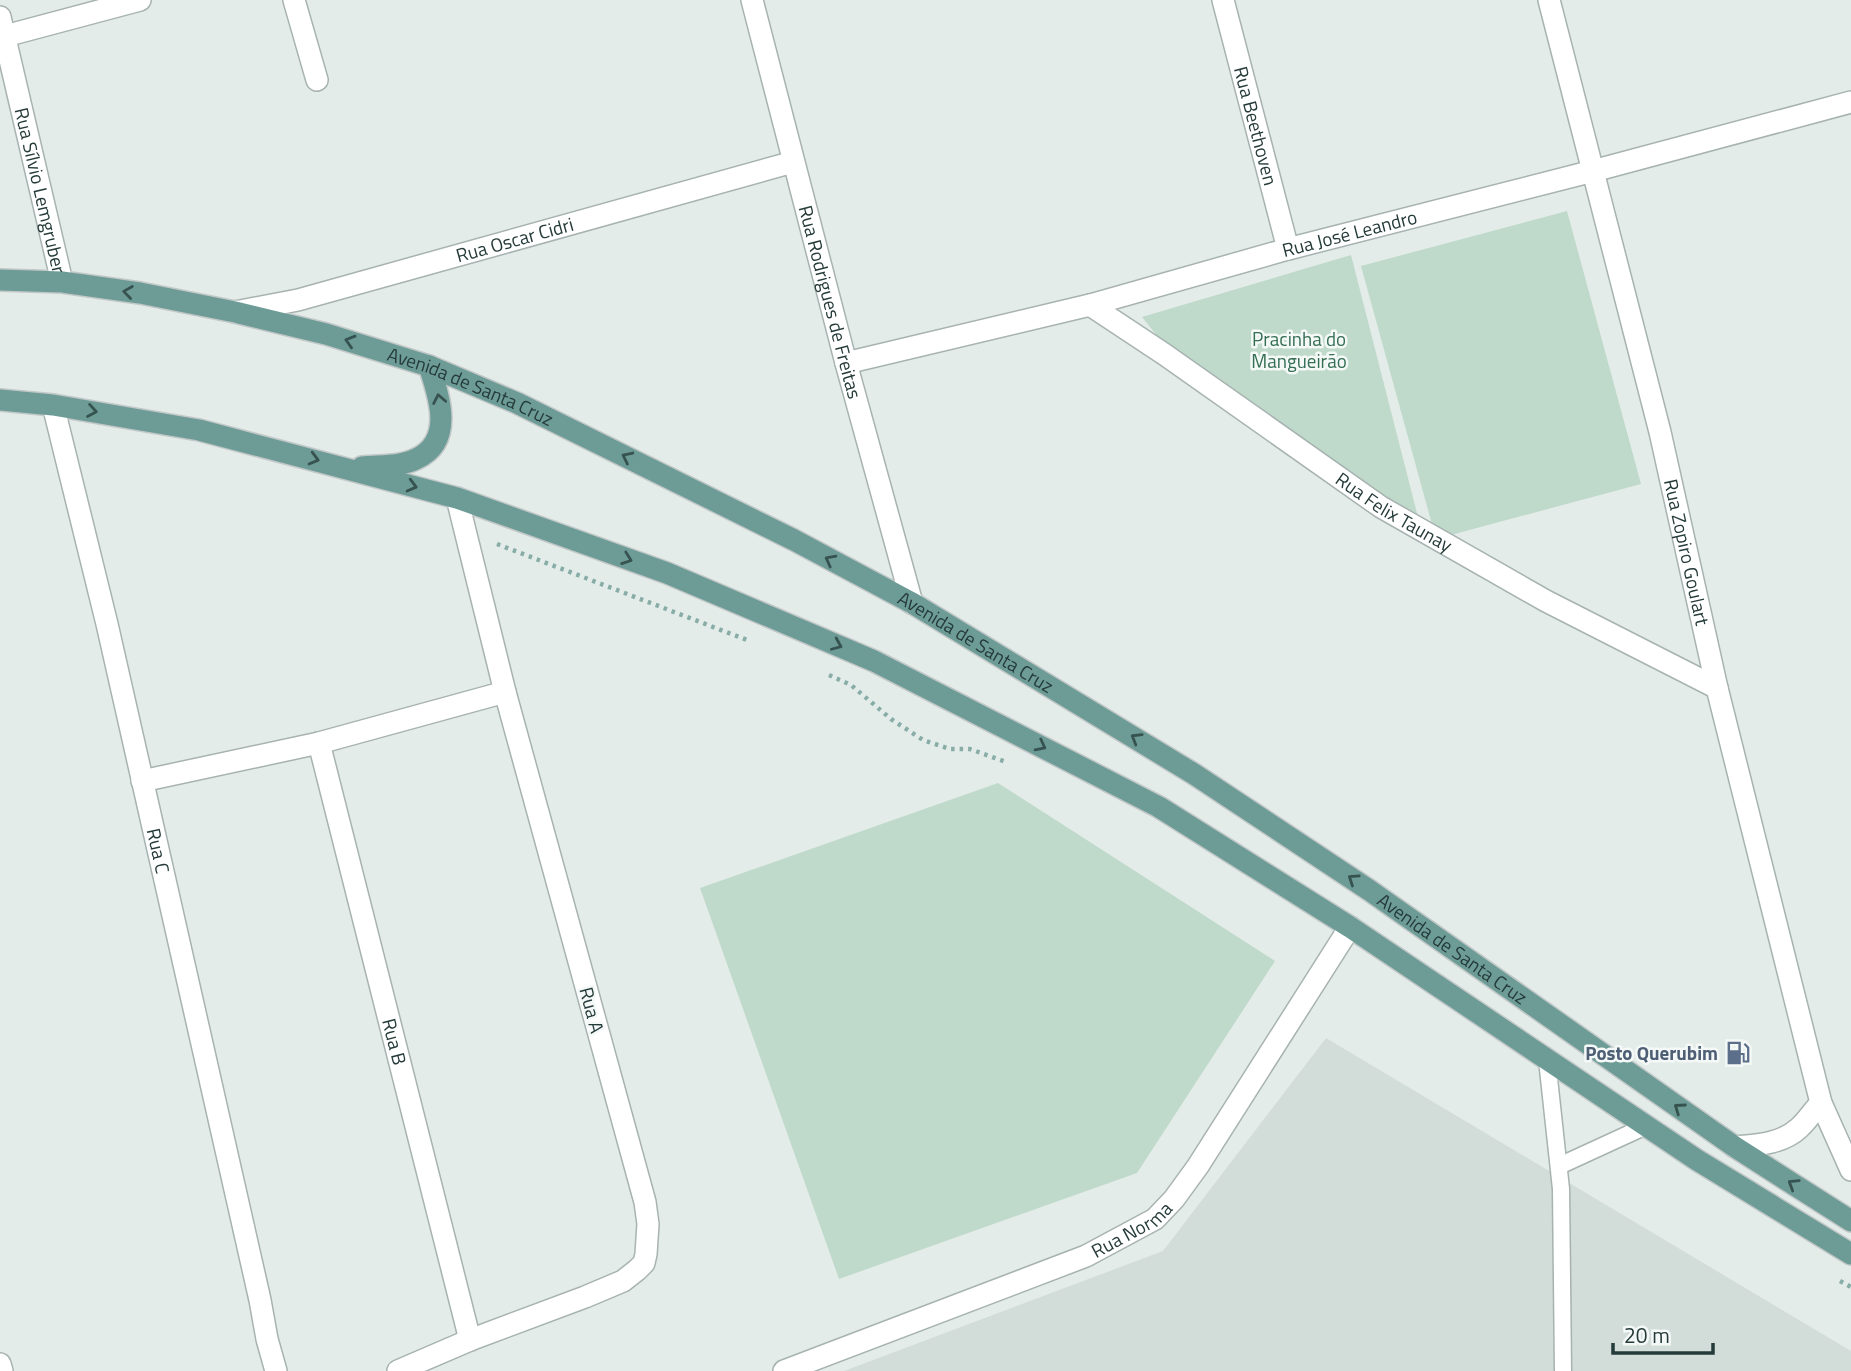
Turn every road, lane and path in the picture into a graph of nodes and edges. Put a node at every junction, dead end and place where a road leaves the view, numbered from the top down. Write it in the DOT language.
graph roads {
  1 [pos="140,0"];
  2 [pos="294,0"];
  3 [pos="752,0"];
  4 [pos="1223,0"];
  5 [pos="1549,0"];
  6 [pos="2,27"];
  7 [pos="317,80"];
  8 [pos="1851,102"];
  9 [pos="793,162"];
  10 [pos="1593,171"];
  11 [pos="1288,249"];
  12 [pos="0,280"];
  13 [pos="62,282"];
  14 [pos="1090,305"];
  15 [pos="235,312"];
  16 [pos="846,363"];
  17 [pos="429,366"];
  18 [pos="0,400"];
  19 [pos="53,405"];
  20 [pos="346,468"];
  21 [pos="457,498"];
  22 [pos="464,527"];
  23 [pos="912,603"];
  24 [pos="750,641"];
  25 [pos="820,670"];
  26 [pos="1717,688"];
  27 [pos="505,692"];
  28 [pos="319,743"];
  29 [pos="1007,762"];
  30 [pos="142,781"];
  31 [pos="1350,928"];
  32 [pos="1547,1060"];
  33 [pos="1821,1103"];
  34 [pos="1646,1126"];
  35 [pos="1735,1147"];
  36 [pos="1559,1166"];
  37 [pos="1851,1170"];
  38 [pos="1851,1221"];
  39 [pos="1851,1254"];
  40 [pos="1839,1281"];
  41 [pos="1851,1287"];
  42 [pos="470,1340"];
  43 [pos="0,1364"];
  44 [pos="2,1371"];
  45 [pos="276,1371"];
  46 [pos="398,1371"];
  47 [pos="784,1371"];
  48 [pos="1563,1371"];
  1 -- 6 [label="street"];
  2 -- 7 [label="street"];
  3 -- 9 [label="street, Rua Rodrigues de Freitas"];
  4 -- 11 [label="street, Rua Beethoven"];
  5 -- 10 [label="street, Rua Zopiro Goulart"];
  6 -- 13 [label="street, Rua Sílvio Lemgruber"];
  8 -- 10 [label="street, Rua José Leandro"];
  9 -- 15 [label="street, Rua Oscar Cidri"];
  9 -- 16 [label="street, Rua Rodrigues de Freitas"];
  10 -- 11 [label="street, Rua José Leandro"];
  10 -- 26 [label="street, Rua Zopiro Goulart"];
  11 -- 14 [label="street, Rua José Leandro"];
  12 -- 13 [label="main road, Avenida de Santa Cruz"];
  15 -- 13 [label="main road, Avenida de Santa Cruz, one-way"];
  14 -- 16 [label="street, Rua José Leandro"];
  14 -- 26 [label="street, Rua Felix Taunay"];
  17 -- 15 [label="main road, Avenida de Santa Cruz, one-way"];
  16 -- 23 [label="street, Rua Rodrigues de Freitas"];
  20 -- 17 [label="main road, one-way"];
  23 -- 17 [label="main road, Avenida de Santa Cruz, one-way"];
  18 -- 19 [label="main road, Avenida de Santa Cruz"];
  19 -- 20 [label="main road, Avenida de Santa Cruz, one-way"];
  19 -- 30 [label="street, Rua C"];
  20 -- 21 [label="main road, Avenida de Santa Cruz, one-way"];
  21 -- 22 [label="street, Rua A"];
  21 -- 31 [label="main road, Avenida de Santa Cruz, one-way"];
  22 -- 24 [label="path"];
  22 -- 27 [label="street, Rua A"];
  35 -- 23 [label="main road, Avenida de Santa Cruz, one-way"];
  25 -- 29 [label="path"];
  26 -- 33 [label="street, Rua Zopiro Goulart"];
  27 -- 28 [label="street"];
  27 -- 42 [label="street, Rua A"];
  28 -- 30 [label="street"];
  28 -- 42 [label="street, Rua B"];
  30 -- 45 [label="street, Rua C"];
  31 -- 32 [label="main road, Avenida de Santa Cruz"];
  31 -- 47 [label="street, Rua Norma"];
  32 -- 34 [label="main road, Avenida de Santa Cruz"];
  32 -- 36 [label="lane"];
  33 -- 35 [label="street"];
  33 -- 37 [label="street, Rua Zopiro Goulart"];
  34 -- 36 [label="lane"];
  34 -- 39 [label="main road, Avenida de Santa Cruz"];
  38 -- 35 [label="main road, Avenida de Santa Cruz, one-way"];
  36 -- 48 [label="lane"];
  40 -- 41 [label="path"];
  42 -- 46 [label="street, Rua A"];
  43 -- 44 [label="street"];
}
